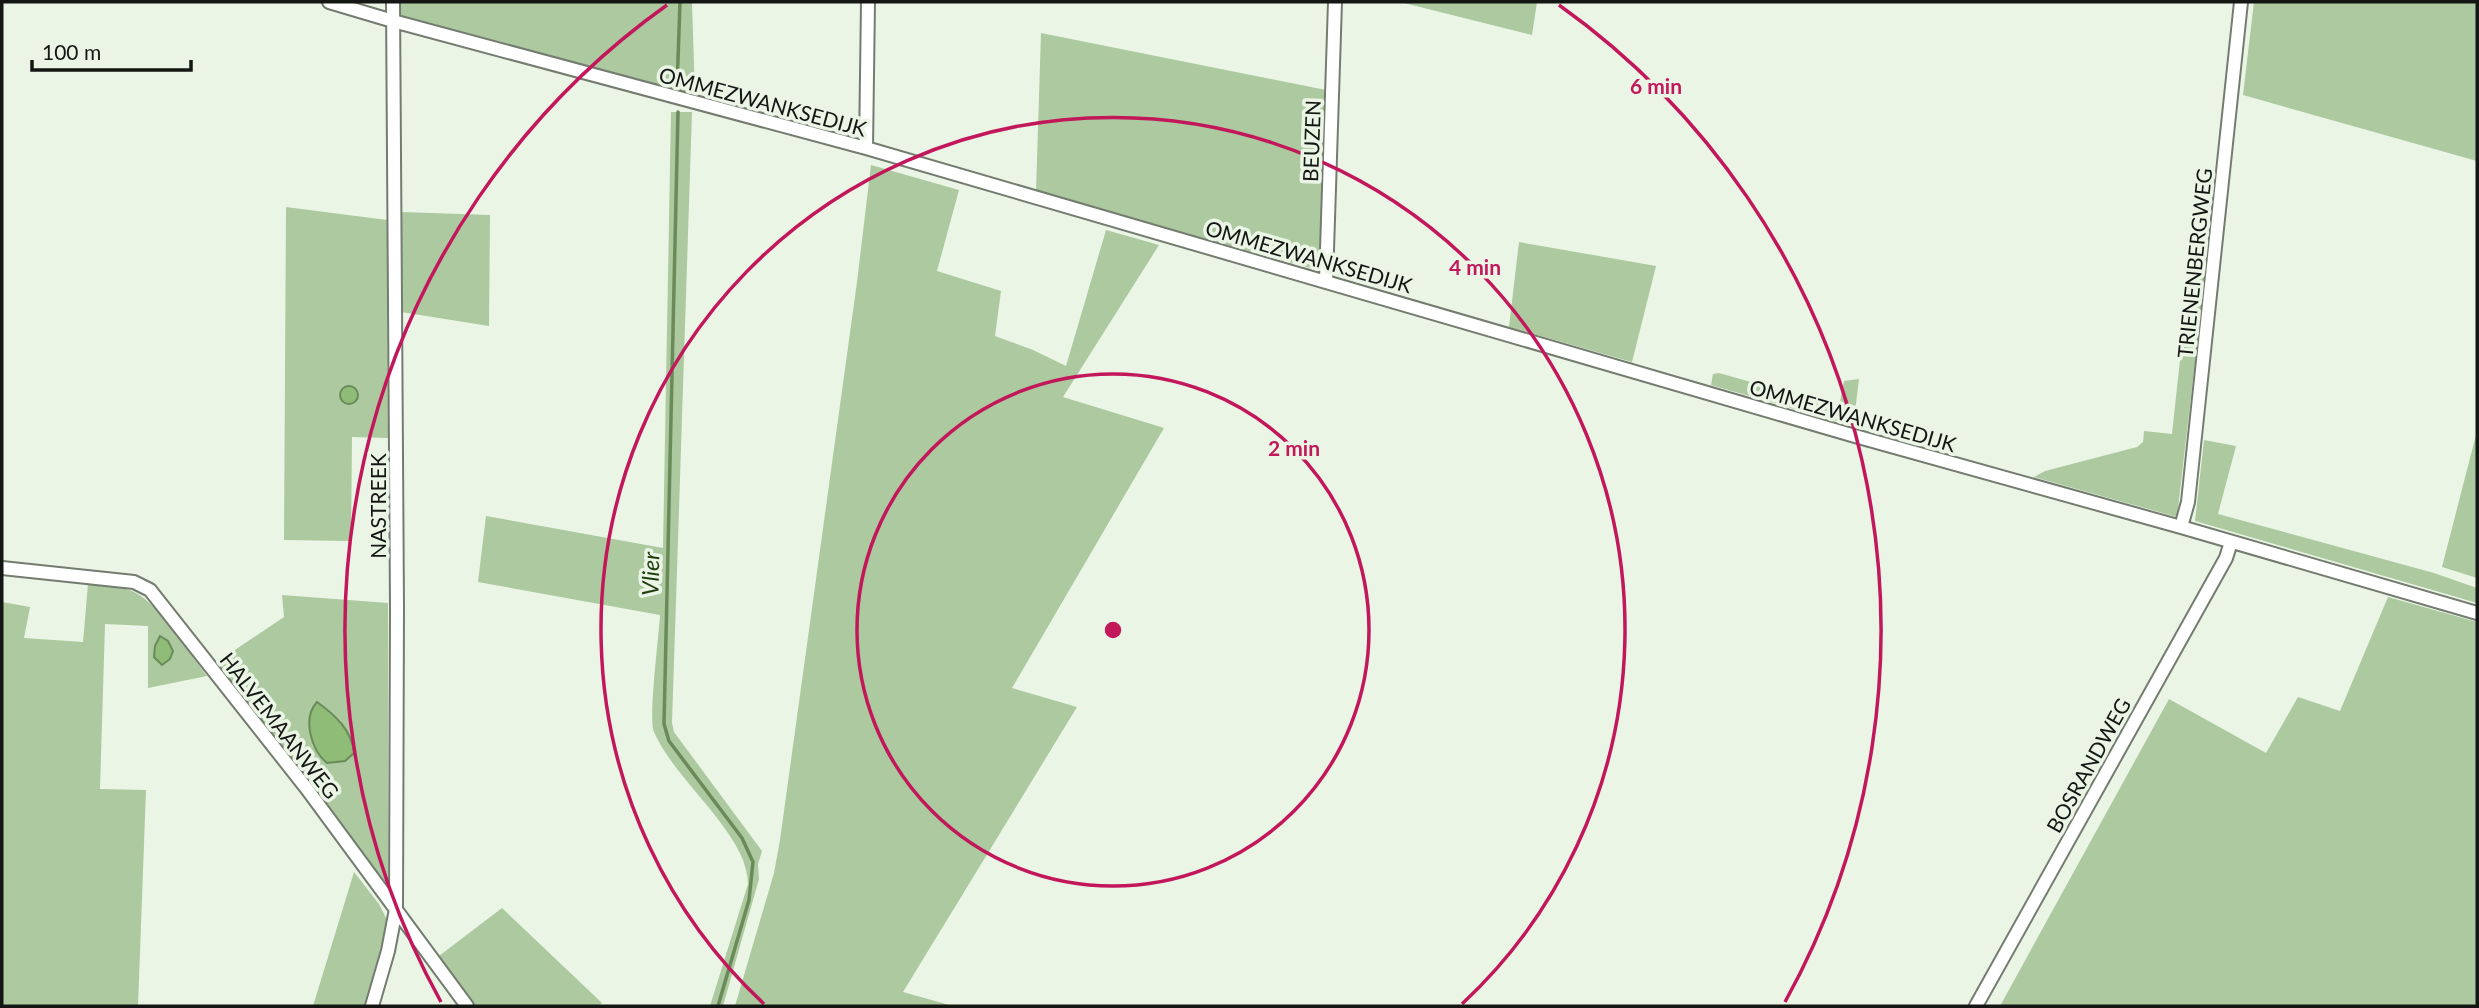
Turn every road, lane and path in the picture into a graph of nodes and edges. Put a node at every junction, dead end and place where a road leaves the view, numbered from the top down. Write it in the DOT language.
graph roads {
  1 [pos="329,2"];
  2 [pos="393,2"];
  3 [pos="868,2"];
  4 [pos="1335,2"];
  5 [pos="2241,2"];
  6 [pos="393,21"];
  7 [pos="866,148"];
  8 [pos="1326,281"];
  9 [pos="2181,527"];
  10 [pos="2231,542"];
  11 [pos="2,568"];
  12 [pos="2477,613"];
  13 [pos="396,909"];
  14 [pos="372,1006"];
  15 [pos="467,1006"];
  16 [pos="1976,1006"];
  1 -- 6 [label="street, OMMEZWANKSEDIJK"];
  2 -- 6 [label="street, NASTREEK"];
  3 -- 7 [label="street"];
  4 -- 8 [label="street, BEUZEN"];
  5 -- 9 [label="street, TRIENENBERGWEG"];
  6 -- 7 [label="street, OMMEZWANKSEDIJK"];
  6 -- 13 [label="street, NASTREEK"];
  7 -- 8 [label="street, OMMEZWANKSEDIJK"];
  8 -- 9 [label="street, OMMEZWANKSEDIJK"];
  9 -- 10 [label="street, OMMEZWANKSEDIJK"];
  10 -- 12 [label="street, OMMEZWANKSEDIJK"];
  10 -- 16 [label="street, BOSRANDWEG"];
  11 -- 13 [label="street, HALVEMAANWEG"];
  13 -- 14 [label="street, NASTREEK"];
  13 -- 15 [label="street, HALVEMAANWEG"];
}
